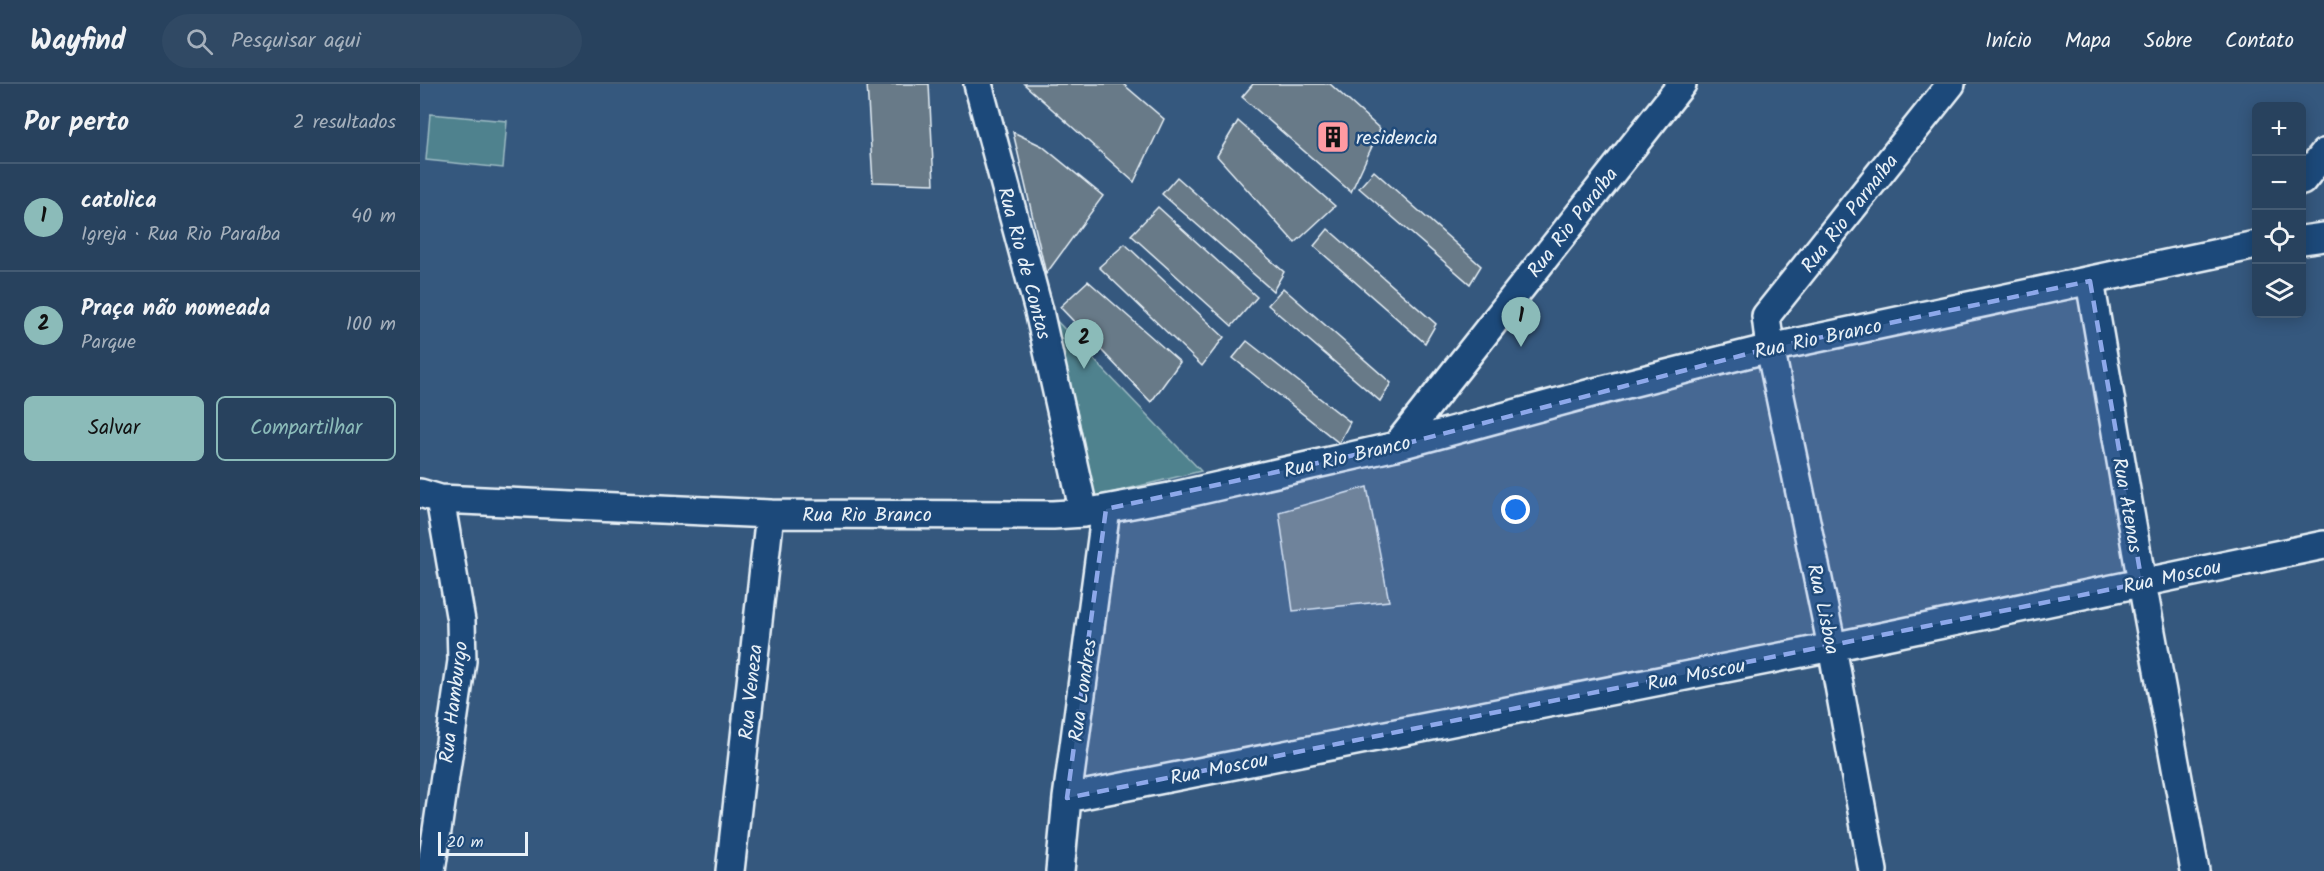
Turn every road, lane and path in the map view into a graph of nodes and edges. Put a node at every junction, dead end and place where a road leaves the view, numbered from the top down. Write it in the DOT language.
graph roads {
  1 [pos="978,84"];
  2 [pos="1682,84"];
  3 [pos="1951,84"];
  4 [pos="2324,153"];
  5 [pos="2306,175"];
  6 [pos="2324,237"];
  7 [pos="2306,239"];
  8 [pos="2252,243"];
  9 [pos="2090,281"];
  10 [pos="1770,348"];
  11 [pos="1396,446"];
  12 [pos="430,496"];
  13 [pos="1095,511"];
  14 [pos="770,514"];
  15 [pos="2324,545"];
  16 [pos="2142,583"];
  17 [pos="1832,647"];
  18 [pos="1067,798"];
  19 [pos="431,871"];
  20 [pos="730,871"];
  21 [pos="1060,871"];
  22 [pos="1873,871"];
  23 [pos="2195,871"];
  1 -- 13 [label="street, Rua Rio de Contas"];
  2 -- 11 [label="street, Rua Rio Paraíba"];
  3 -- 10 [label="street, Rua Rio Parnaíba"];
  4 -- 5 [label="street"];
  6 -- 7 [label="street"];
  8 -- 9 [label="street, Rua Rio Branco"];
  9 -- 10 [label="street, Rua Rio Branco"];
  9 -- 16 [label="street, Rua Atenas"];
  10 -- 11 [label="street, Rua Rio Branco"];
  10 -- 17 [label="street, Rua Lisboa"];
  11 -- 13 [label="street, Rua Rio Branco"];
  12 -- 14 [label="street, Rua Rio Branco"];
  12 -- 19 [label="street, Rua Hamburgo"];
  13 -- 14 [label="street, Rua Rio Branco"];
  13 -- 18 [label="street, Rua Londres"];
  14 -- 20 [label="street, Rua Veneza"];
  15 -- 16 [label="street, Rua Moscou"];
  16 -- 17 [label="street, Rua Moscou"];
  16 -- 23 [label="street, Rua Atenas"];
  17 -- 18 [label="street, Rua Moscou"];
  17 -- 22 [label="street, Rua Lisboa"];
  18 -- 21 [label="street, Rua Londres"];
}
